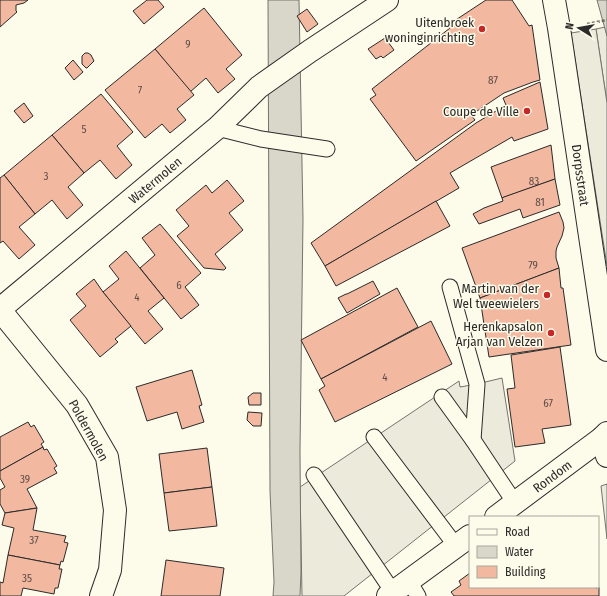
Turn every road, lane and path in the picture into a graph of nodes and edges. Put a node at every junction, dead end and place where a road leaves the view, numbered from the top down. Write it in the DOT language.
graph roads {
  1 [pos="387,0"];
  2 [pos="554,0"];
  3 [pos="607,20"];
  4 [pos="595,23"];
  5 [pos="216,128"];
  6 [pos="327,149"];
  7 [pos="450,287"];
  8 [pos="0,310"];
  9 [pos="607,350"];
  10 [pos="442,397"];
  11 [pos="374,437"];
  12 [pos="473,440"];
  13 [pos="605,443"];
  14 [pos="314,475"];
  15 [pos="515,503"];
  16 [pos="497,516"];
  17 [pos="463,541"];
  18 [pos="402,591"];
  19 [pos="101,596"];
  1 -- 5 [label="street, Watermolen"];
  2 -- 9 [label="street, Dorpsstraat"];
  3 -- 4 [label="path"];
  5 -- 6 [label="lane"];
  5 -- 8 [label="street, Watermolen"];
  7 -- 12 [label="lane"];
  8 -- 19 [label="street, Poldermolen"];
  10 -- 12 [label="lane"];
  11 -- 17 [label="lane"];
  12 -- 15 [label="lane"];
  13 -- 15 [label="street, Rondom"];
  14 -- 18 [label="lane"];
  15 -- 16 [label="street, Rondom"];
  17 -- 18 [label="street"];
}
